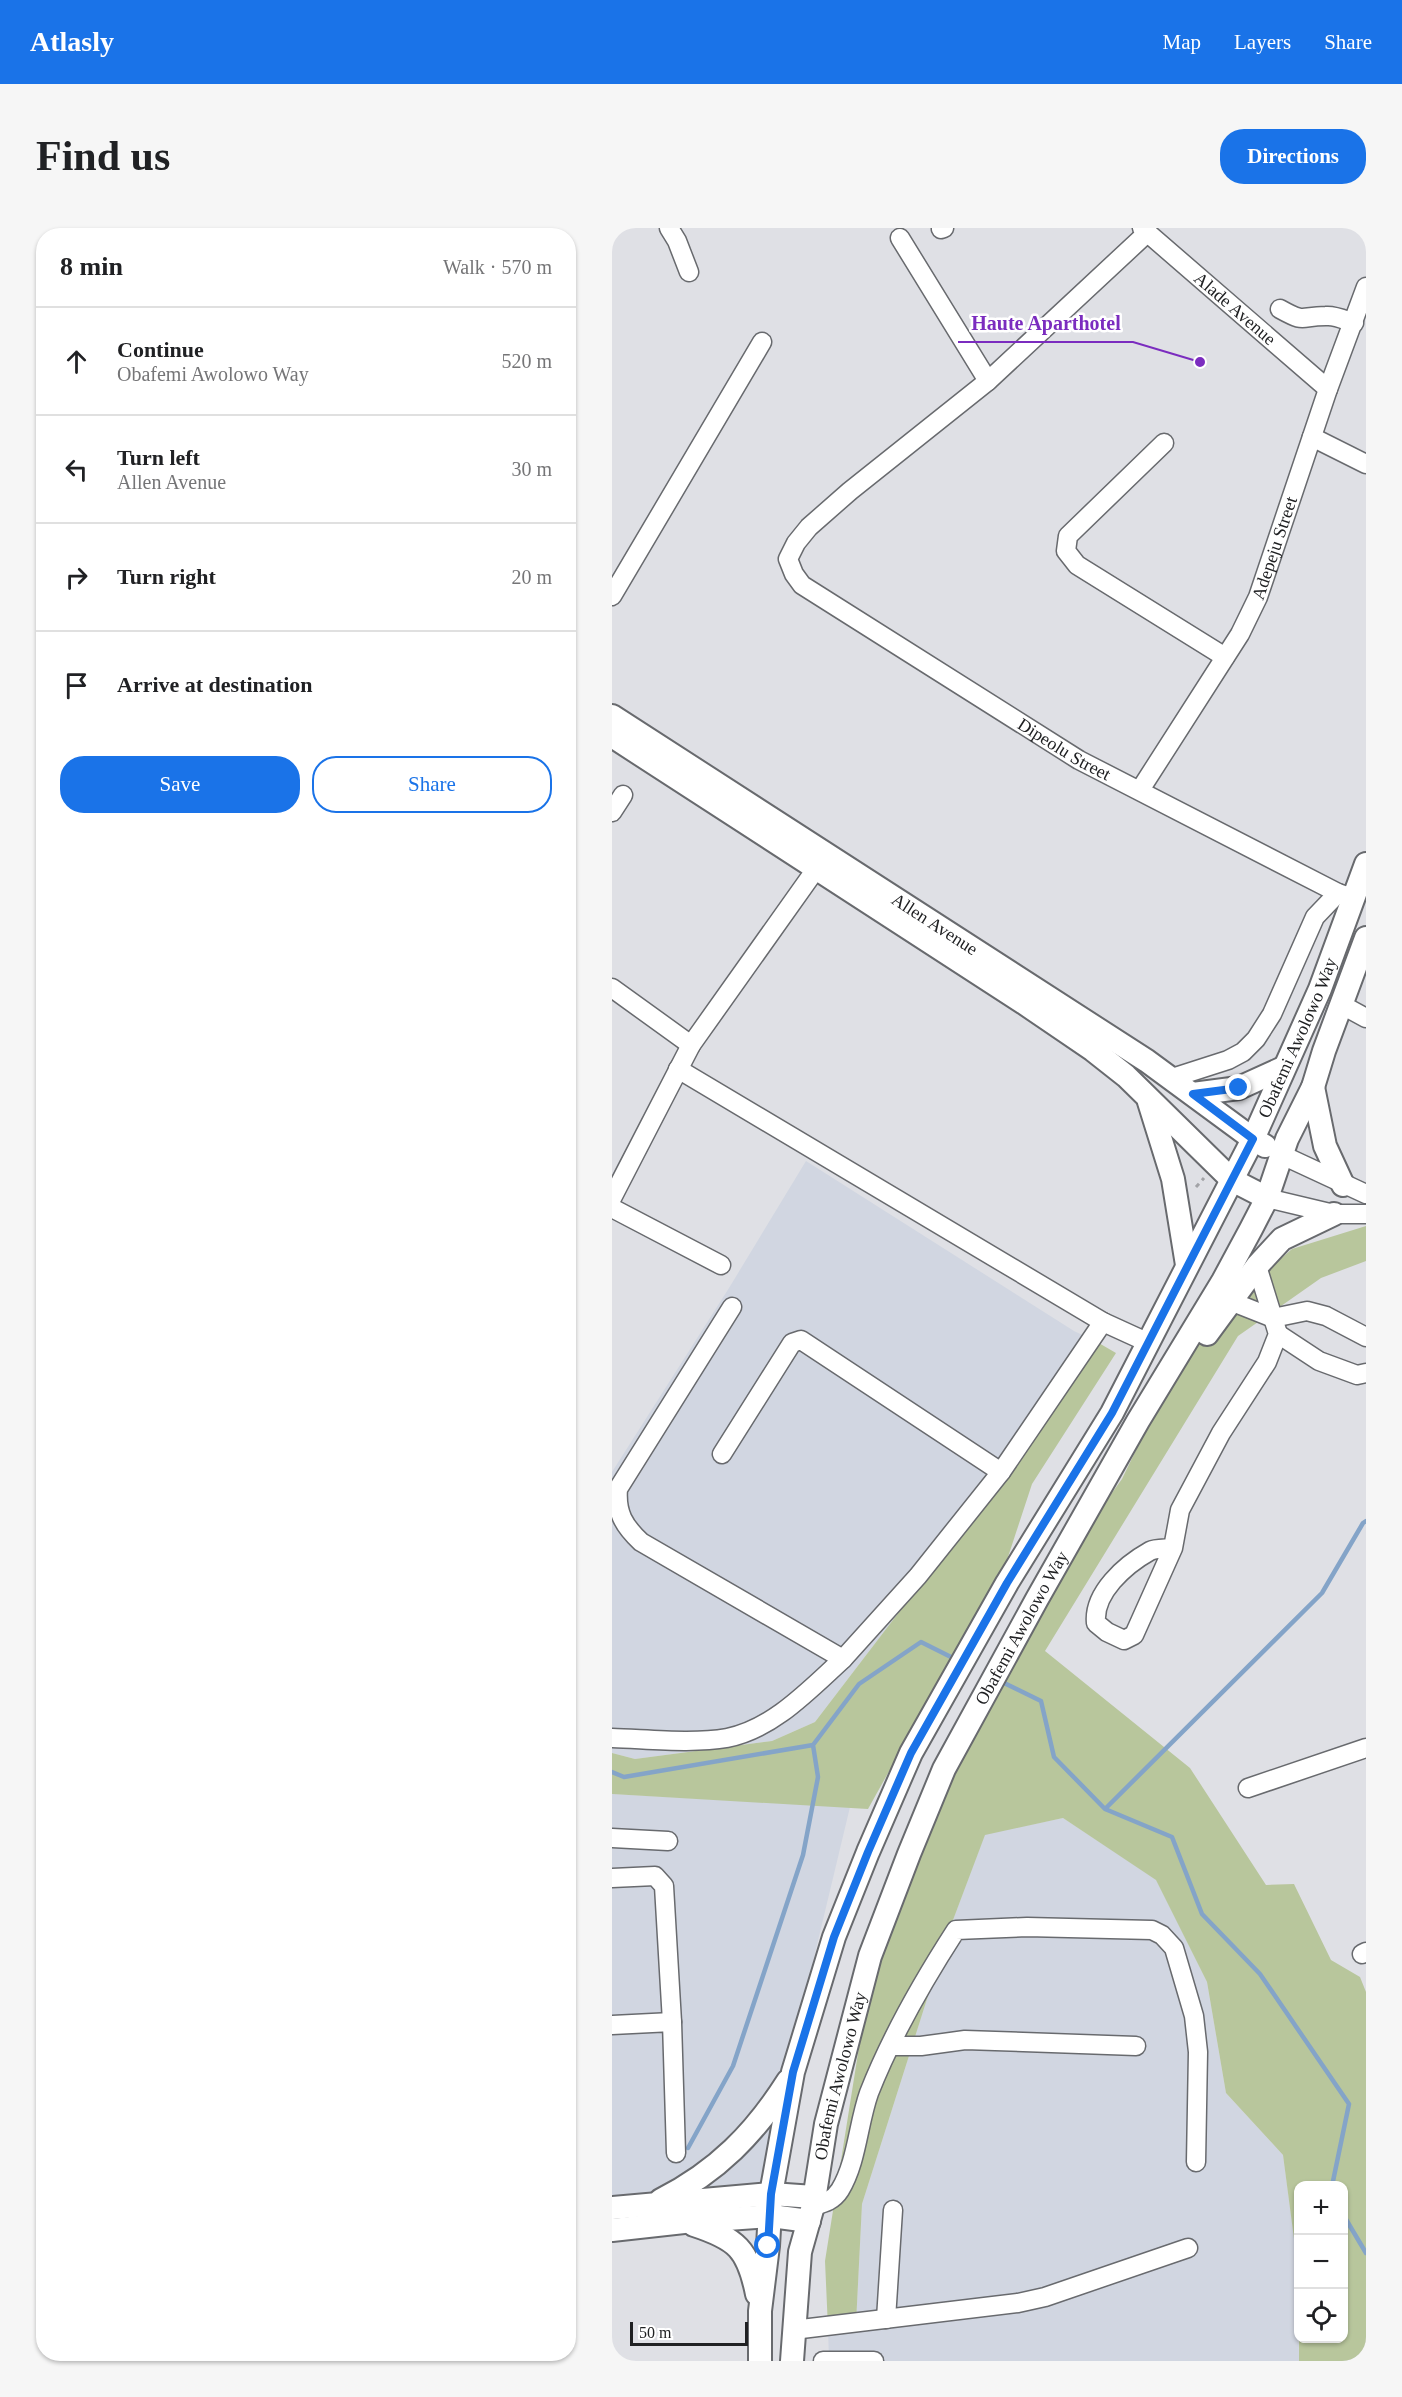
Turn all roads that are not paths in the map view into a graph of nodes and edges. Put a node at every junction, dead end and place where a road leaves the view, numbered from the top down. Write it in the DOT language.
graph roads {
  1 [pos="669,228"];
  2 [pos="1145,230"];
  3 [pos="900,238"];
  4 [pos="689,272"];
  5 [pos="1366,287"];
  6 [pos="1280,309"];
  7 [pos="1354,323"];
  8 [pos="762,342"];
  9 [pos="988,381"];
  10 [pos="1328,389"];
  11 [pos="1312,437"];
  12 [pos="1164,443"];
  13 [pos="1366,464"];
  14 [pos="612,596"];
  15 [pos="1225,657"];
  16 [pos="612,717"];
  17 [pos="612,736"];
  18 [pos="1140,790"];
  19 [pos="622,795"];
  20 [pos="612,812"];
  21 [pos="1366,864"];
  22 [pos="816,869"];
  23 [pos="1346,895"];
  24 [pos="1366,938"];
  25 [pos="612,988"];
  26 [pos="1342,1005"];
  27 [pos="1366,1018"];
  28 [pos="691,1045"];
  29 [pos="1283,1068"];
  30 [pos="678,1069"];
  31 [pos="1172,1078"];
  32 [pos="1313,1087"];
  33 [pos="1193,1094"];
  34 [pos="1148,1100"];
  35 [pos="1253,1139"];
  36 [pos="1282,1155"];
  37 [pos="1232,1180"];
  38 [pos="1343,1185"];
  39 [pos="1366,1194"];
  40 [pos="612,1198"];
  41 [pos="1267,1198"];
  42 [pos="612,1208"];
  43 [pos="1334,1214"];
  44 [pos="1366,1214"];
  45 [pos="721,1265"];
  46 [pos="1187,1265"];
  47 [pos="1257,1266"];
  48 [pos="1230,1301"];
  49 [pos="732,1307"];
  50 [pos="1102,1322"];
  51 [pos="1275,1326"];
  52 [pos="1366,1337"];
  53 [pos="1149,1343"];
  54 [pos="1366,1372"];
  55 [pos="722,1454"];
  56 [pos="1001,1472"];
  57 [pos="1104,1479"];
  58 [pos="1173,1548"];
  59 [pos="843,1659"];
  60 [pos="612,1738"];
  61 [pos="1366,1748"];
  62 [pos="1248,1788"];
  63 [pos="612,1838"];
  64 [pos="668,1840"];
  65 [pos="612,1878"];
  66 [pos="672,2022"];
  67 [pos="612,2025"];
  68 [pos="891,2046"];
  69 [pos="1136,2046"];
  70 [pos="793,2072"];
  71 [pos="676,2153"];
  72 [pos="1196,2162"];
  73 [pos="651,2204"];
  74 [pos="771,2205"];
  75 [pos="612,2208"];
  76 [pos="812,2208"];
  77 [pos="893,2210"];
  78 [pos="684,2222"];
  79 [pos="612,2230"];
  80 [pos="1188,2248"];
  81 [pos="760,2311"];
  82 [pos="886,2319"];
  83 [pos="793,2330"];
  84 [pos="760,2361"];
  85 [pos="792,2361"];
  86 [pos="823,2361"];
  87 [pos="846,2361"];
  88 [pos="874,2361"];
  1 -- 4 [label="street"];
  2 -- 9 [label="street"];
  2 -- 10 [label="street, Alade Avenue"];
  3 -- 9 [label="street"];
  5 -- 7 [label="street, Adepeju Street"];
  6 -- 7 [label="street"];
  7 -- 10 [label="street, Adepeju Street"];
  8 -- 14 [label="street"];
  9 -- 18 [label="street, Dipeolu Street"];
  10 -- 11 [label="street, Adepeju Street"];
  11 -- 13 [label="street"];
  11 -- 15 [label="street, Adepeju Street"];
  12 -- 15 [label="street"];
  15 -- 18 [label="street, Adepeju Street"];
  16 -- 31 [label="main road, Allen Avenue"];
  17 -- 22 [label="main road, Allen Avenue"];
  18 -- 23 [label="street, Dipeolu Street"];
  19 -- 20 [label="street"];
  21 -- 23 [label="main road, Obafemi Awolowo Way"];
  22 -- 28 [label="street"];
  22 -- 34 [label="main road, Allen Avenue"];
  23 -- 29 [label="main road, Obafemi Awolowo Way"];
  23 -- 31 [label="street"];
  24 -- 26 [label="main road, Obafemi Awolowo Way"];
  25 -- 28 [label="street"];
  26 -- 27 [label="street"];
  26 -- 32 [label="main road, Obafemi Awolowo Way"];
  28 -- 30 [label="street"];
  29 -- 33 [label="main road"];
  29 -- 35 [label="main road, Obafemi Awolowo Way"];
  30 -- 40 [label="street"];
  30 -- 50 [label="street"];
  31 -- 33 [label="main road, Allen Avenue"];
  32 -- 36 [label="main road, Obafemi Awolowo Way"];
  32 -- 38 [label="main road"];
  33 -- 35 [label="main road, Allen Avenue"];
  34 -- 37 [label="main road, Allen Avenue"];
  34 -- 46 [label="main road"];
  35 -- 36 [label="main road, Allen Avenue"];
  35 -- 37 [label="main road, Obafemi Awolowo Way"];
  36 -- 38 [label="street"];
  36 -- 41 [label="main road, Obafemi Awolowo Way"];
  37 -- 41 [label="main road, Allen Avenue"];
  37 -- 46 [label="main road, Obafemi Awolowo Way"];
  38 -- 39 [label="street"];
  41 -- 43 [label="street"];
  41 -- 57 [label="main road, Obafemi Awolowo Way"];
  42 -- 45 [label="street"];
  43 -- 44 [label="street"];
  43 -- 47 [label="main road"];
  46 -- 53 [label="main road, Obafemi Awolowo Way"];
  47 -- 48 [label="main road"];
  47 -- 51 [label="street"];
  48 -- 51 [label="street"];
  48 -- 57 [label="main road"];
  49 -- 59 [label="street"];
  50 -- 53 [label="street"];
  50 -- 56 [label="street"];
  51 -- 52 [label="street"];
  51 -- 54 [label="street"];
  51 -- 58 [label="street"];
  53 -- 70 [label="main road, Obafemi Awolowo Way"];
  55 -- 56 [label="street"];
  56 -- 59 [label="street"];
  57 -- 76 [label="main road, Obafemi Awolowo Way"];
  58 -- 58 [label="street"];
  59 -- 60 [label="street"];
  61 -- 62 [label="street"];
  63 -- 64 [label="street"];
  65 -- 66 [label="street"];
  66 -- 67 [label="street"];
  66 -- 71 [label="street"];
  68 -- 69 [label="street"];
  68 -- 72 [label="street"];
  68 -- 76 [label="street"];
  70 -- 73 [label="main road"];
  70 -- 74 [label="main road, Obafemi Awolowo Way"];
  73 -- 74 [label="main road"];
  73 -- 75 [label="main road"];
  74 -- 76 [label="main road"];
  74 -- 78 [label="main road"];
  74 -- 81 [label="main road, Obafemi Awolowo Way"];
  76 -- 83 [label="main road, Obafemi Awolowo Way"];
  77 -- 82 [label="street"];
  78 -- 79 [label="main road"];
  78 -- 81 [label="main road"];
  80 -- 82 [label="street"];
  81 -- 84 [label="main road, Obafemi Awolowo Way"];
  82 -- 83 [label="street"];
  83 -- 85 [label="main road, Obafemi Awolowo Way"];
  86 -- 87 [label="street"];
  87 -- 88 [label="street"];
}
